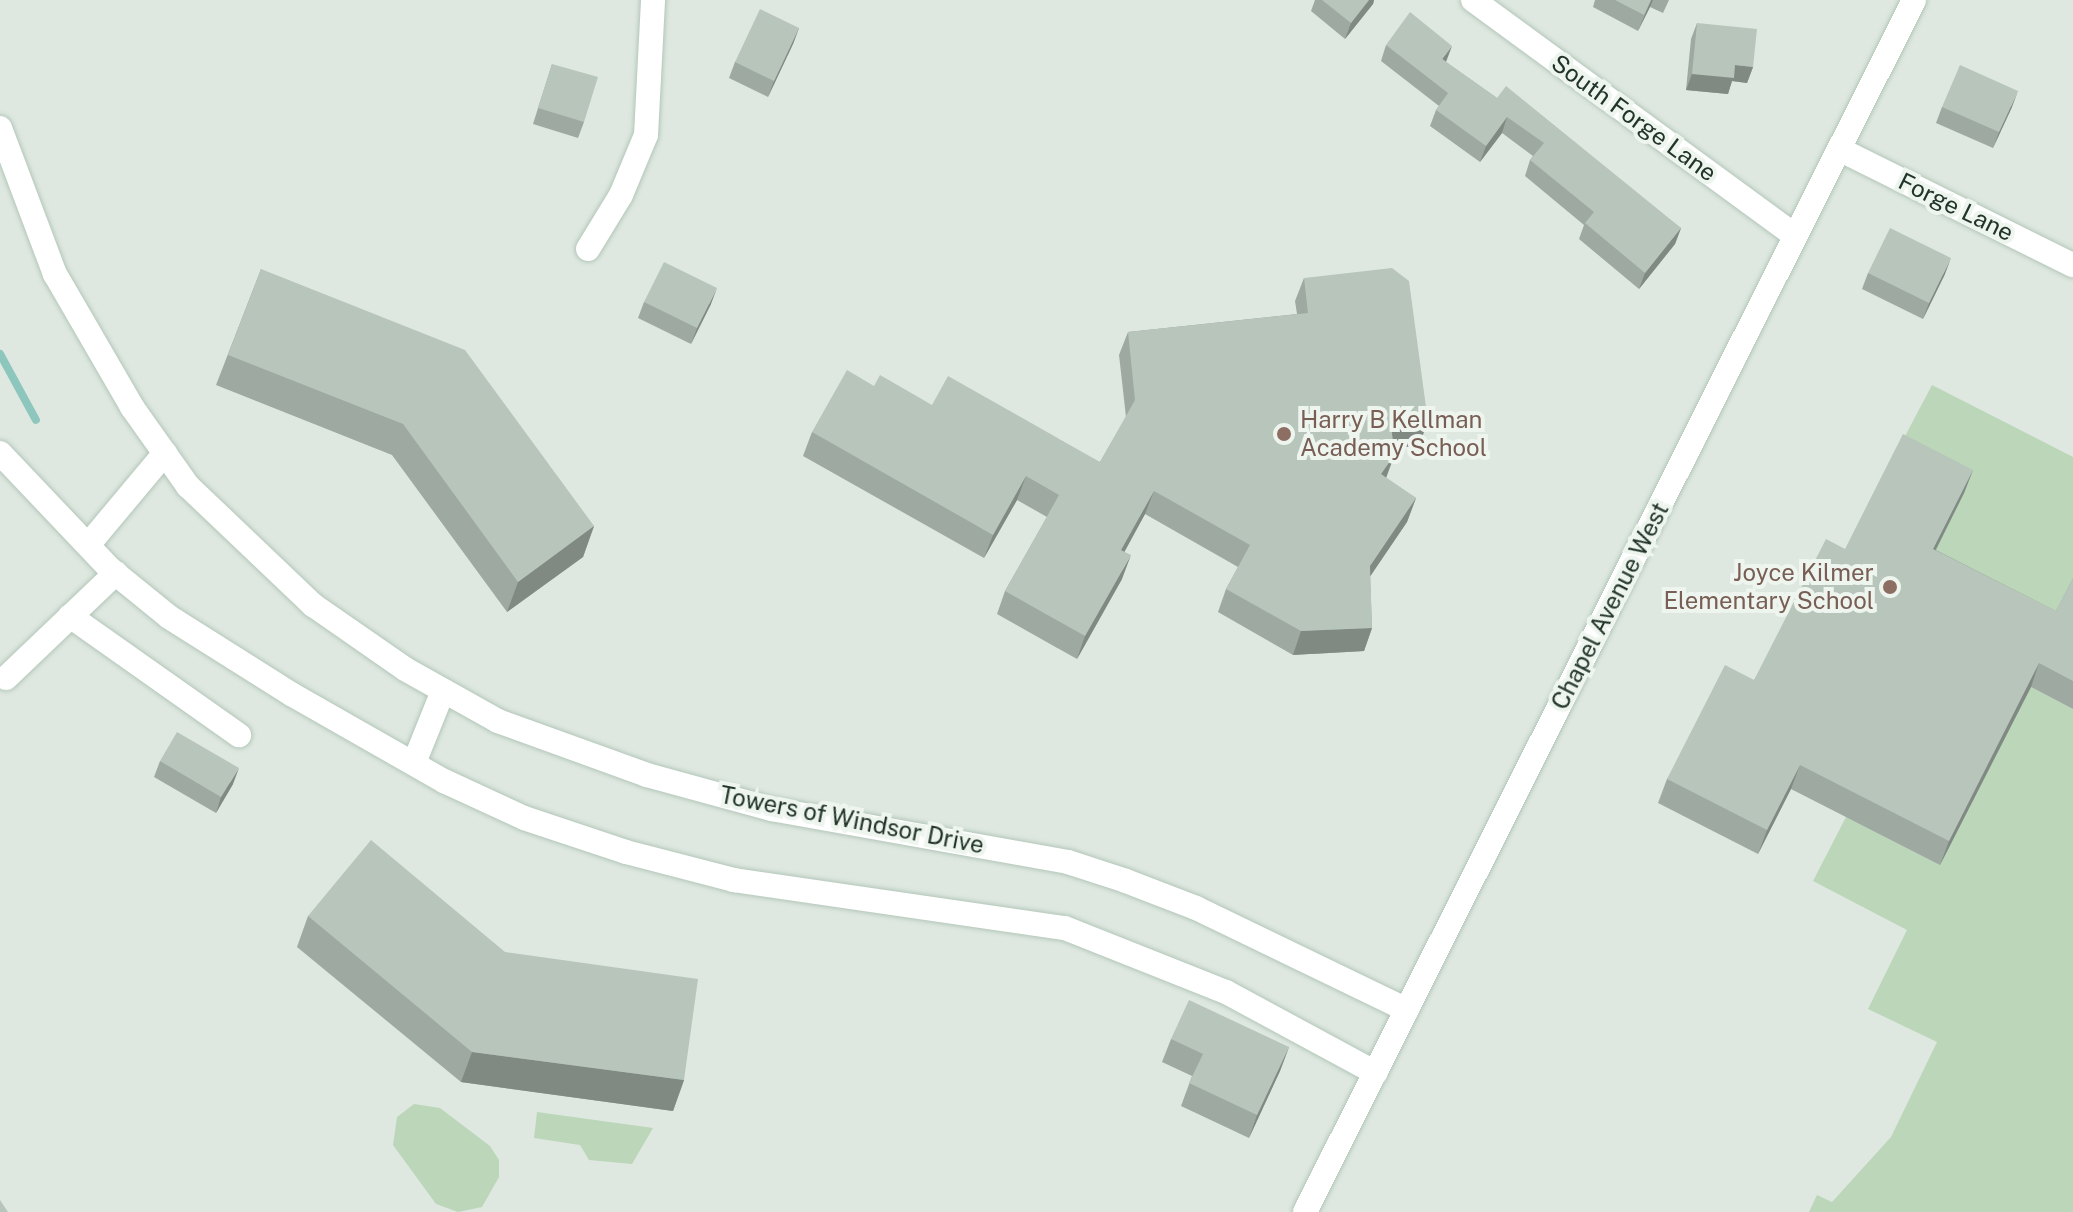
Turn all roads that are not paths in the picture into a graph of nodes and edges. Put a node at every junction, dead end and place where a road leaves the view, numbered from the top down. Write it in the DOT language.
graph roads {
  1 [pos="653,0"];
  2 [pos="1914,0"];
  3 [pos="1477,1"];
  4 [pos="0,128"];
  5 [pos="1839,149"];
  6 [pos="1795,236"];
  7 [pos="588,249"];
  8 [pos="2073,265"];
  9 [pos="0,453"];
  10 [pos="165,453"];
  11 [pos="88,545"];
  12 [pos="116,573"];
  13 [pos="70,616"];
  14 [pos="6,678"];
  15 [pos="443,691"];
  16 [pos="239,735"];
  17 [pos="414,763"];
  18 [pos="1407,1010"];
  19 [pos="1376,1073"];
  20 [pos="1305,1212"];
  1 -- 7 [label="street"];
  2 -- 5 [label="street, Chapel Avenue West"];
  3 -- 6 [label="street, South Forge Lane"];
  4 -- 10 [label="street, Towers of Windsor Drive"];
  5 -- 6 [label="street, Chapel Avenue West"];
  5 -- 8 [label="street, Forge Lane"];
  6 -- 18 [label="street, Chapel Avenue West"];
  9 -- 11 [label="street"];
  10 -- 11 [label="street"];
  10 -- 15 [label="street, Towers of Windsor Drive"];
  11 -- 12 [label="street"];
  12 -- 13 [label="street"];
  12 -- 17 [label="street"];
  13 -- 14 [label="street"];
  13 -- 16 [label="street"];
  15 -- 17 [label="street"];
  15 -- 18 [label="street, Towers of Windsor Drive"];
  17 -- 19 [label="street"];
  18 -- 19 [label="street, Chapel Avenue West"];
  19 -- 20 [label="street, Chapel Avenue West"];
}
